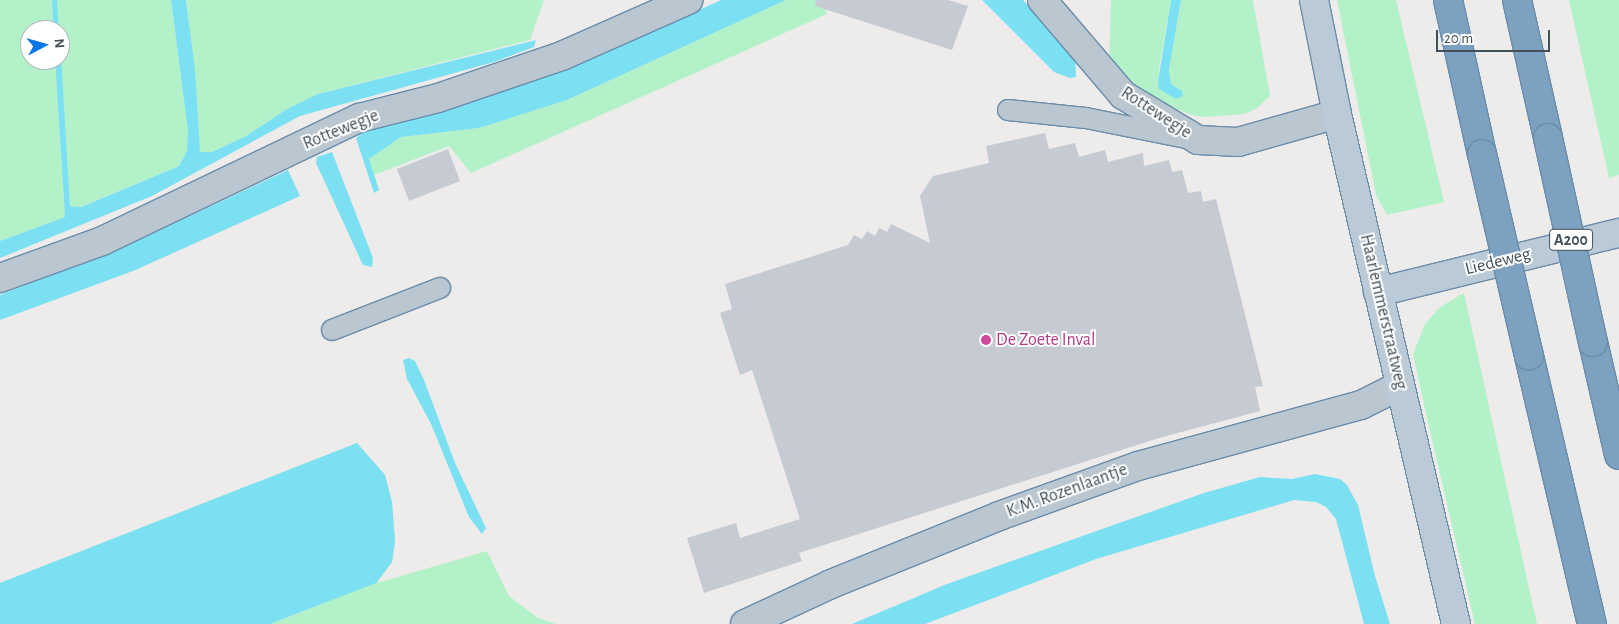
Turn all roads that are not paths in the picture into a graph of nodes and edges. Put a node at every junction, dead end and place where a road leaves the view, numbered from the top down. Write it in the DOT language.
graph roads {
  1 [pos="688,0"];
  2 [pos="1042,0"];
  3 [pos="1314,0"];
  4 [pos="1448,0"];
  5 [pos="1517,0"];
  6 [pos="1008,110"];
  7 [pos="1337,114"];
  8 [pos="1198,140"];
  9 [pos="1619,233"];
  10 [pos="0,278"];
  11 [pos="440,288"];
  12 [pos="1378,292"];
  13 [pos="332,330"];
  14 [pos="1399,386"];
  15 [pos="1619,455"];
  16 [pos="745,624"];
  17 [pos="1456,624"];
  18 [pos="1592,624"];
  1 -- 10 [label="street, Rottewegje"];
  2 -- 8 [label="street, Rottewegje"];
  3 -- 7 [label="main road, Haarlemmerstraatweg"];
  4 -- 18 [label="highway, bridge"];
  5 -- 15 [label="highway, A200, bridge"];
  6 -- 8 [label="lane"];
  7 -- 8 [label="street, Rottewegje"];
  7 -- 12 [label="main road, Haarlemmerstraatweg"];
  9 -- 12 [label="main road, Liedeweg"];
  11 -- 13 [label="lane"];
  12 -- 14 [label="main road, Haarlemmerstraatweg"];
  14 -- 16 [label="street, K.M. Rozenlaantje"];
  14 -- 17 [label="main road, Haarlemmerstraatweg"];
}
